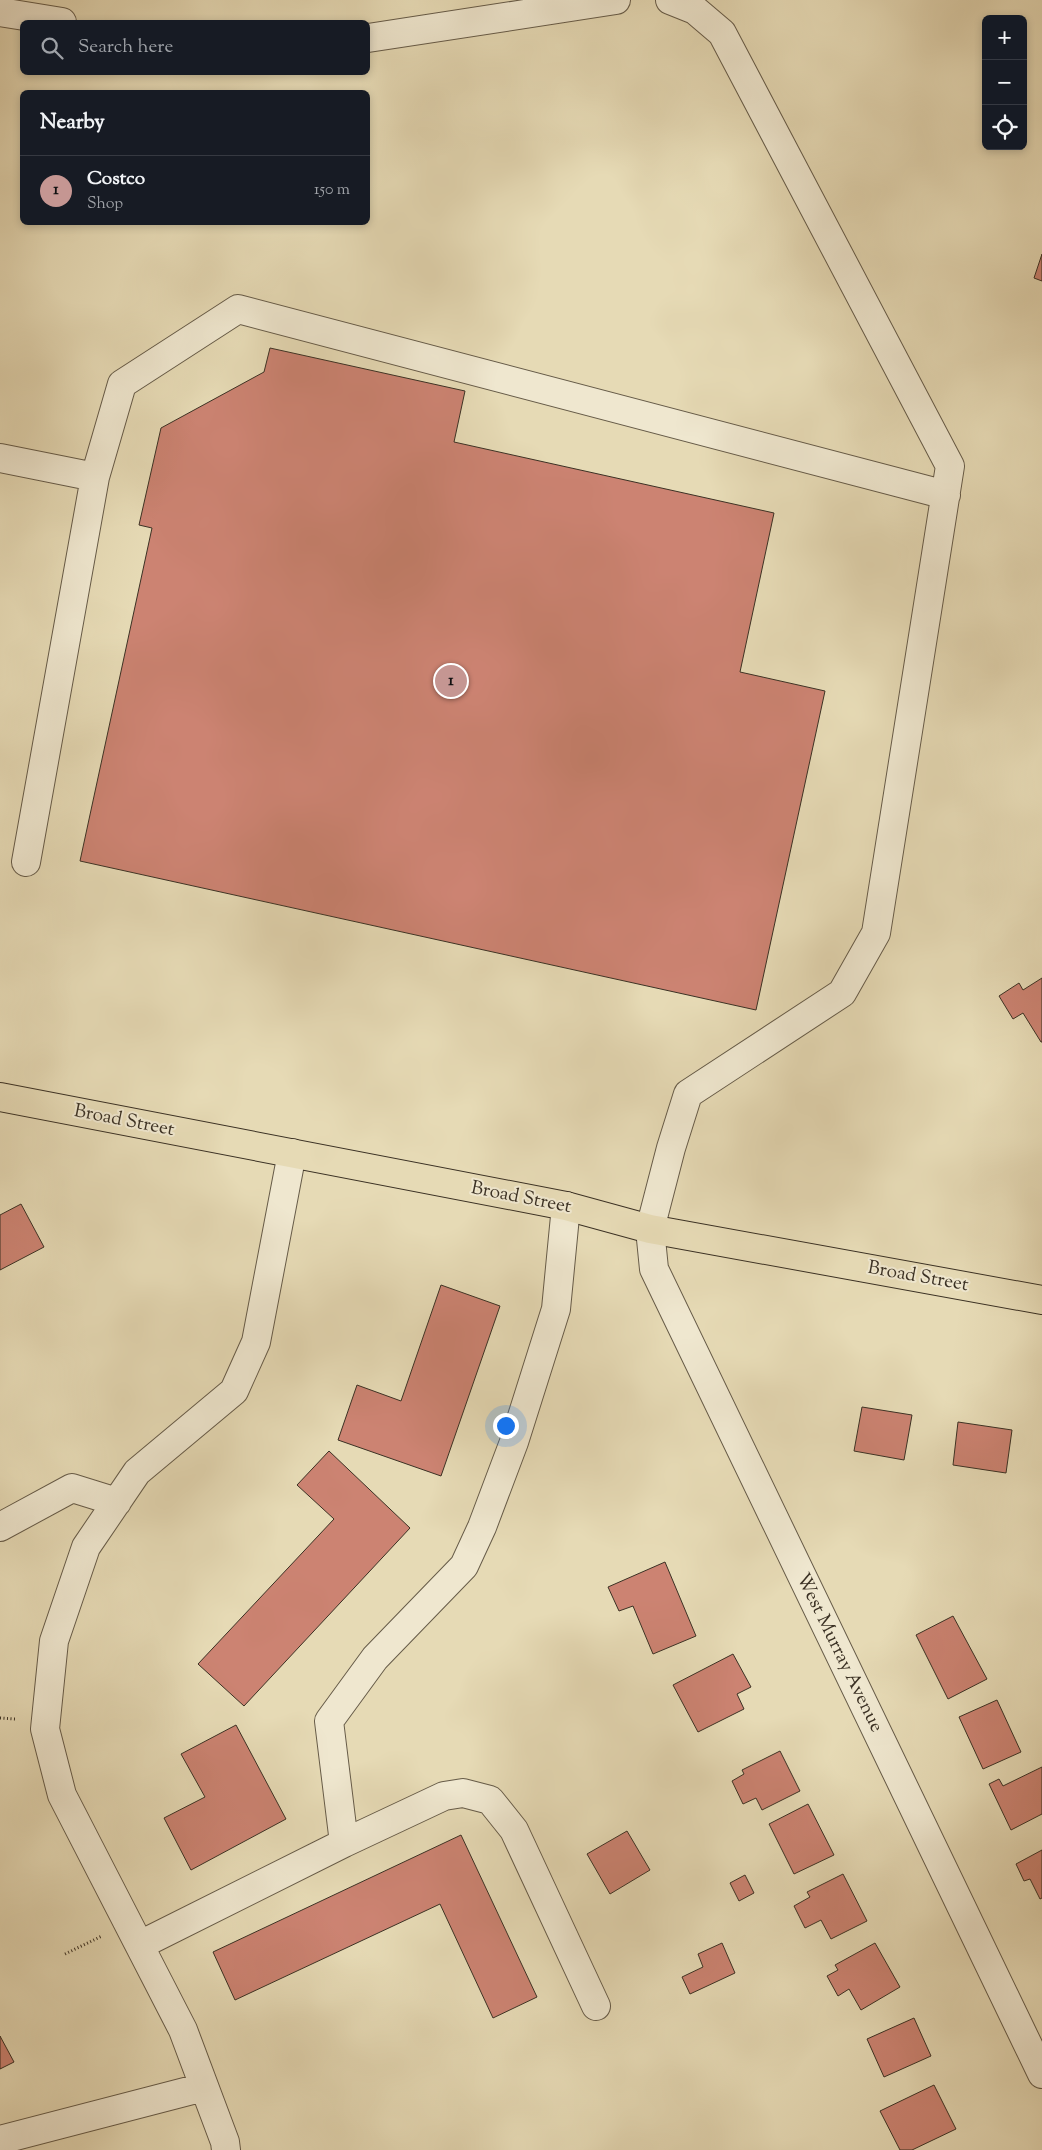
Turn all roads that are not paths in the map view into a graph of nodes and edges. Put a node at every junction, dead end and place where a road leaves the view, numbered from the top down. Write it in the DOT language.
graph roads {
  1 [pos="616,0"];
  2 [pos="670,0"];
  3 [pos="0,12"];
  4 [pos="50,20"];
  5 [pos="370,38"];
  6 [pos="0,458"];
  7 [pos="95,477"];
  8 [pos="946,495"];
  9 [pos="26,862"];
  10 [pos="0,1097"];
  11 [pos="292,1153"];
  12 [pos="566,1206"];
  13 [pos="650,1229"];
  14 [pos="1042,1300"];
  15 [pos="117,1502"];
  16 [pos="0,1526"];
  17 [pos="344,1842"];
  18 [pos="140,1946"];
  19 [pos="596,2006"];
  20 [pos="1042,2074"];
  21 [pos="204,2087"];
  22 [pos="0,2140"];
  23 [pos="226,2150"];
  1 -- 5 [label="street"];
  2 -- 8 [label="street"];
  3 -- 4 [label="street"];
  6 -- 7 [label="street"];
  7 -- 8 [label="street"];
  7 -- 9 [label="street"];
  8 -- 13 [label="street"];
  10 -- 11 [label="main road, Broad Street"];
  11 -- 12 [label="main road, Broad Street"];
  11 -- 15 [label="street"];
  12 -- 13 [label="main road, Broad Street"];
  12 -- 17 [label="street"];
  13 -- 14 [label="main road, Broad Street"];
  13 -- 20 [label="street, West Murray Avenue"];
  15 -- 16 [label="street"];
  15 -- 18 [label="street"];
  17 -- 18 [label="street"];
  17 -- 19 [label="street"];
  18 -- 21 [label="street"];
  21 -- 22 [label="street"];
  21 -- 23 [label="street"];
}
